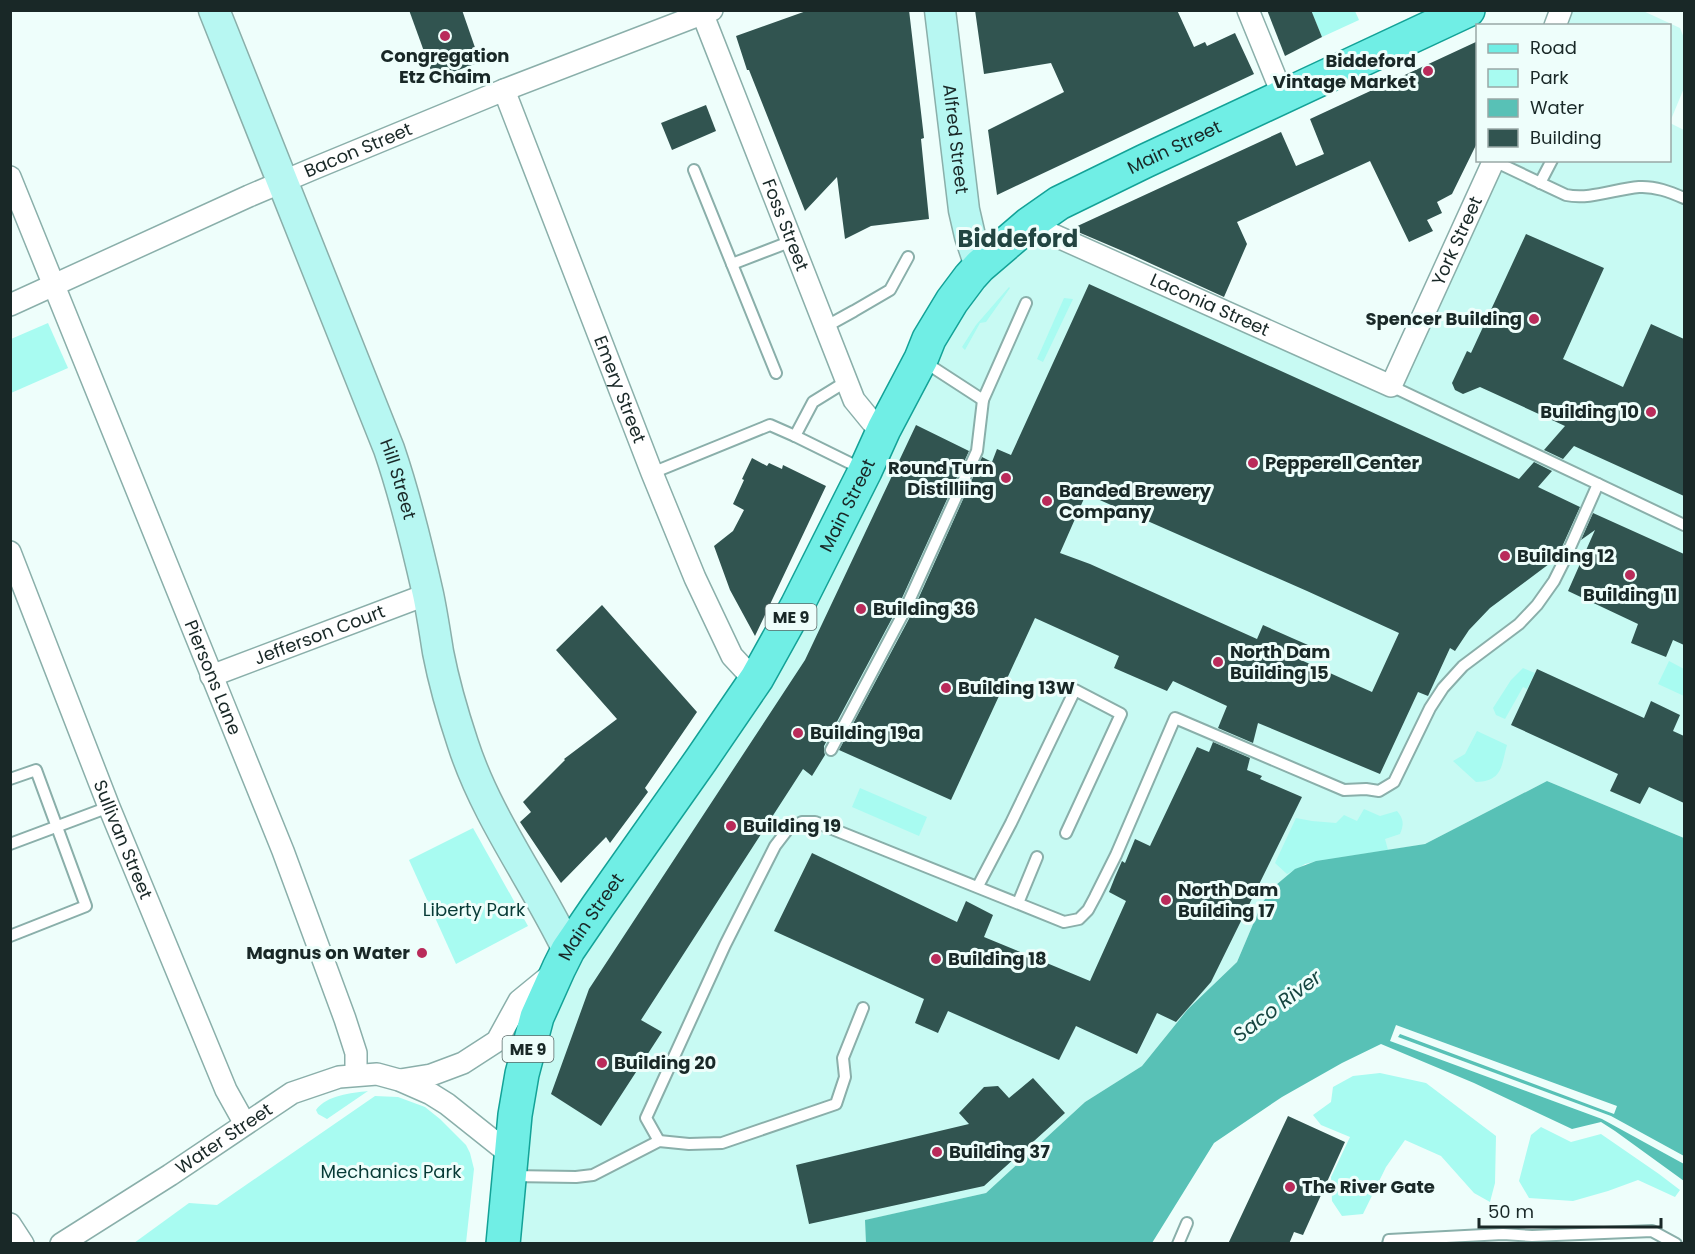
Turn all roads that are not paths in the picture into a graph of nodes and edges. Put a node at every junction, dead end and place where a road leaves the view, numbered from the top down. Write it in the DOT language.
graph roads {
  1 [pos="214,10"];
  2 [pos="940,10"];
  3 [pos="1248,10"];
  4 [pos="1468,10"];
  5 [pos="705,11"];
  6 [pos="504,90"];
  7 [pos="1284,96"];
  8 [pos="1494,162"];
  9 [pos="1496,162"];
  10 [pos="1551,162"];
  11 [pos="694,170"];
  12 [pos="10,177"];
  13 [pos="282,182"];
  14 [pos="1540,183"];
  15 [pos="1684,198"];
  16 [pos="1029,224"];
  17 [pos="792,241"];
  18 [pos="908,257"];
  19 [pos="732,264"];
  20 [pos="980,266"];
  21 [pos="53,285"];
  22 [pos="1026,303"];
  23 [pos="10,305"];
  24 [pos="825,327"];
  25 [pos="921,359"];
  26 [pos="776,373"];
  27 [pos="847,381"];
  28 [pos="1390,386"];
  29 [pos="983,400"];
  30 [pos="884,429"];
  31 [pos="795,436"];
  32 [pos="865,471"];
  33 [pos="652,473"];
  34 [pos="1598,484"];
  35 [pos="1684,525"];
  36 [pos="10,552"];
  37 [pos="428,594"];
  38 [pos="211,676"];
  39 [pos="757,678"];
  40 [pos="831,750"];
  41 [pos="10,779"];
  42 [pos="109,807"];
  43 [pos="57,826"];
  44 [pos="1066,833"];
  45 [pos="10,844"];
  46 [pos="1037,857"];
  47 [pos="978,886"];
  48 [pos="1018,903"];
  49 [pos="10,936"];
  50 [pos="563,959"];
  51 [pos="863,1008"];
  52 [pos="356,1076"];
  53 [pos="399,1080"];
  54 [pos="245,1124"];
  55 [pos="659,1141"];
  56 [pos="510,1165"];
  57 [pos="1187,1223"];
  58 [pos="10,1224"];
  59 [pos="23,1244"];
  60 [pos="61,1244"];
  61 [pos="503,1244"];
  62 [pos="1178,1244"];
  63 [pos="1388,1244"];
  64 [pos="1676,1244"];
  1 -- 13 [label="street, Hill Street"];
  2 -- 20 [label="street, Alfred Street"];
  3 -- 7 [label="street"];
  4 -- 7 [label="main road, Main Street"];
  5 -- 6 [label="street, Bacon Street"];
  5 -- 17 [label="street, Foss Street"];
  6 -- 13 [label="street, Bacon Street"];
  6 -- 33 [label="street, Emery Street"];
  7 -- 16 [label="main road, Main Street"];
  8 -- 28 [label="street, York Street"];
  9 -- 14 [label="lane"];
  10 -- 14 [label="lane"];
  11 -- 19 [label="lane"];
  12 -- 21 [label="street, Piersons Lane"];
  13 -- 21 [label="street, Bacon Street"];
  13 -- 37 [label="street, Hill Street"];
  14 -- 15 [label="lane"];
  16 -- 20 [label="main road, Main Street"];
  16 -- 28 [label="street, Laconia Street"];
  17 -- 19 [label="lane"];
  17 -- 24 [label="street, Foss Street"];
  18 -- 24 [label="lane"];
  19 -- 26 [label="lane"];
  20 -- 25 [label="main road, Main Street / ME 9"];
  21 -- 23 [label="street, Bacon Street"];
  21 -- 38 [label="street, Piersons Lane"];
  22 -- 29 [label="lane"];
  24 -- 27 [label="street, Foss Street"];
  25 -- 29 [label="lane"];
  25 -- 30 [label="main road, Main Street / ME 9"];
  27 -- 30 [label="street, Foss Street"];
  27 -- 31 [label="lane"];
  28 -- 34 [label="lane"];
  29 -- 40 [label="lane"];
  30 -- 32 [label="main road, Main Street / ME 9"];
  31 -- 32 [label="lane"];
  31 -- 33 [label="lane"];
  32 -- 39 [label="main road, Main Street / ME 9"];
  33 -- 39 [label="street, Emery Street"];
  34 -- 35 [label="lane"];
  34 -- 48 [label="lane"];
  36 -- 42 [label="street, Sullivan Street"];
  37 -- 38 [label="street, Jefferson Court"];
  37 -- 50 [label="street, Hill Street"];
  38 -- 52 [label="street, Piersons Lane"];
  39 -- 50 [label="main road, Main Street / ME 9"];
  41 -- 43 [label="lane"];
  42 -- 43 [label="lane"];
  42 -- 54 [label="street, Sullivan Street"];
  43 -- 45 [label="lane"];
  43 -- 49 [label="lane"];
  44 -- 47 [label="lane"];
  46 -- 48 [label="lane"];
  47 -- 48 [label="lane"];
  47 -- 55 [label="lane"];
  50 -- 53 [label="street"];
  50 -- 56 [label="main road, Main Street / ME 9"];
  51 -- 55 [label="lane"];
  52 -- 53 [label="street, Water Street"];
  52 -- 54 [label="street, Water Street"];
  53 -- 56 [label="street"];
  54 -- 60 [label="street, Water Street"];
  55 -- 56 [label="lane"];
  56 -- 61 [label="main road, Main Street / ME 9"];
  57 -- 62 [label="lane"];
  58 -- 59 [label="street"];
  63 -- 64 [label="lane"];
}
